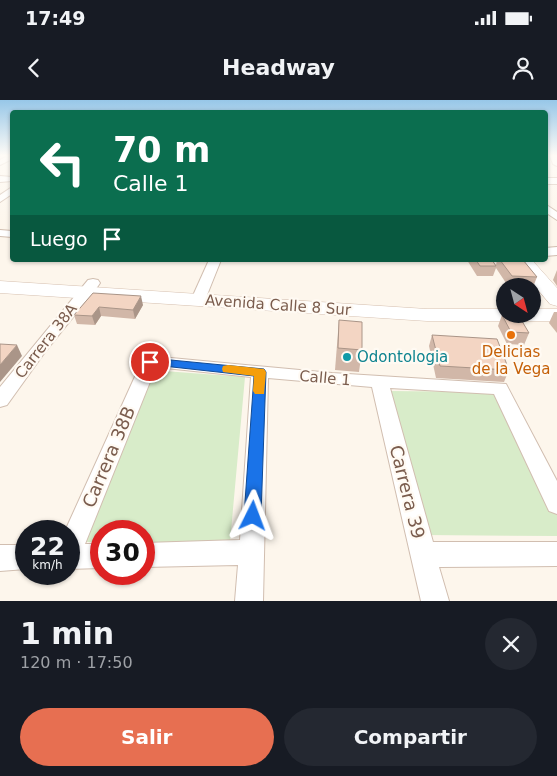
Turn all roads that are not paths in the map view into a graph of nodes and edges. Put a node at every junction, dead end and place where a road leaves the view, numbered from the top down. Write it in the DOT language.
graph roads {
  1 [pos="214,262"];
  2 [pos="524,262"];
  3 [pos="0,278"];
  4 [pos="0,287"];
  5 [pos="88,288"];
  6 [pos="200,295"];
  7 [pos="557,300"];
  8 [pos="557,304"];
  9 [pos="496,305"];
  10 [pos="541,305"];
  11 [pos="557,315"];
  12 [pos="150,362"];
  13 [pos="260,372"];
  14 [pos="380,383"];
  15 [pos="0,400"];
  16 [pos="557,504"];
  17 [pos="80,526"];
  18 [pos="251,552"];
  19 [pos="557,554"];
  20 [pos="155,555"];
  21 [pos="423,555"];
  22 [pos="15,557"];
  23 [pos="0,558"];
  24 [pos="249,601"];
  25 [pos="435,601"];
  1 -- 6 [label="street"];
  2 -- 7 [label="main road"];
  3 -- 5 [label="main road, Avenida Calle 8 Sur"];
  4 -- 5 [label="main road, Avenida Calle 8 Sur"];
  5 -- 6 [label="main road, Avenida Calle 8 Sur"];
  5 -- 15 [label="street, Carrera 38A"];
  6 -- 9 [label="main road, Avenida Calle 8 Sur"];
  6 -- 11 [label="main road, Avenida Calle 8 Sur"];
  8 -- 10 [label="main road"];
  12 -- 13 [label="street, Calle 1"];
  12 -- 17 [label="street, Carrera 38B"];
  13 -- 14 [label="street, Calle 1"];
  13 -- 18 [label="street"];
  14 -- 16 [label="street, Calle 1"];
  14 -- 21 [label="street, Carrera 39"];
  18 -- 20 [label="street"];
  18 -- 24 [label="street"];
  19 -- 21 [label="street"];
  21 -- 25 [label="street, Carrera 39"];
  22 -- 23 [label="street"];
}
